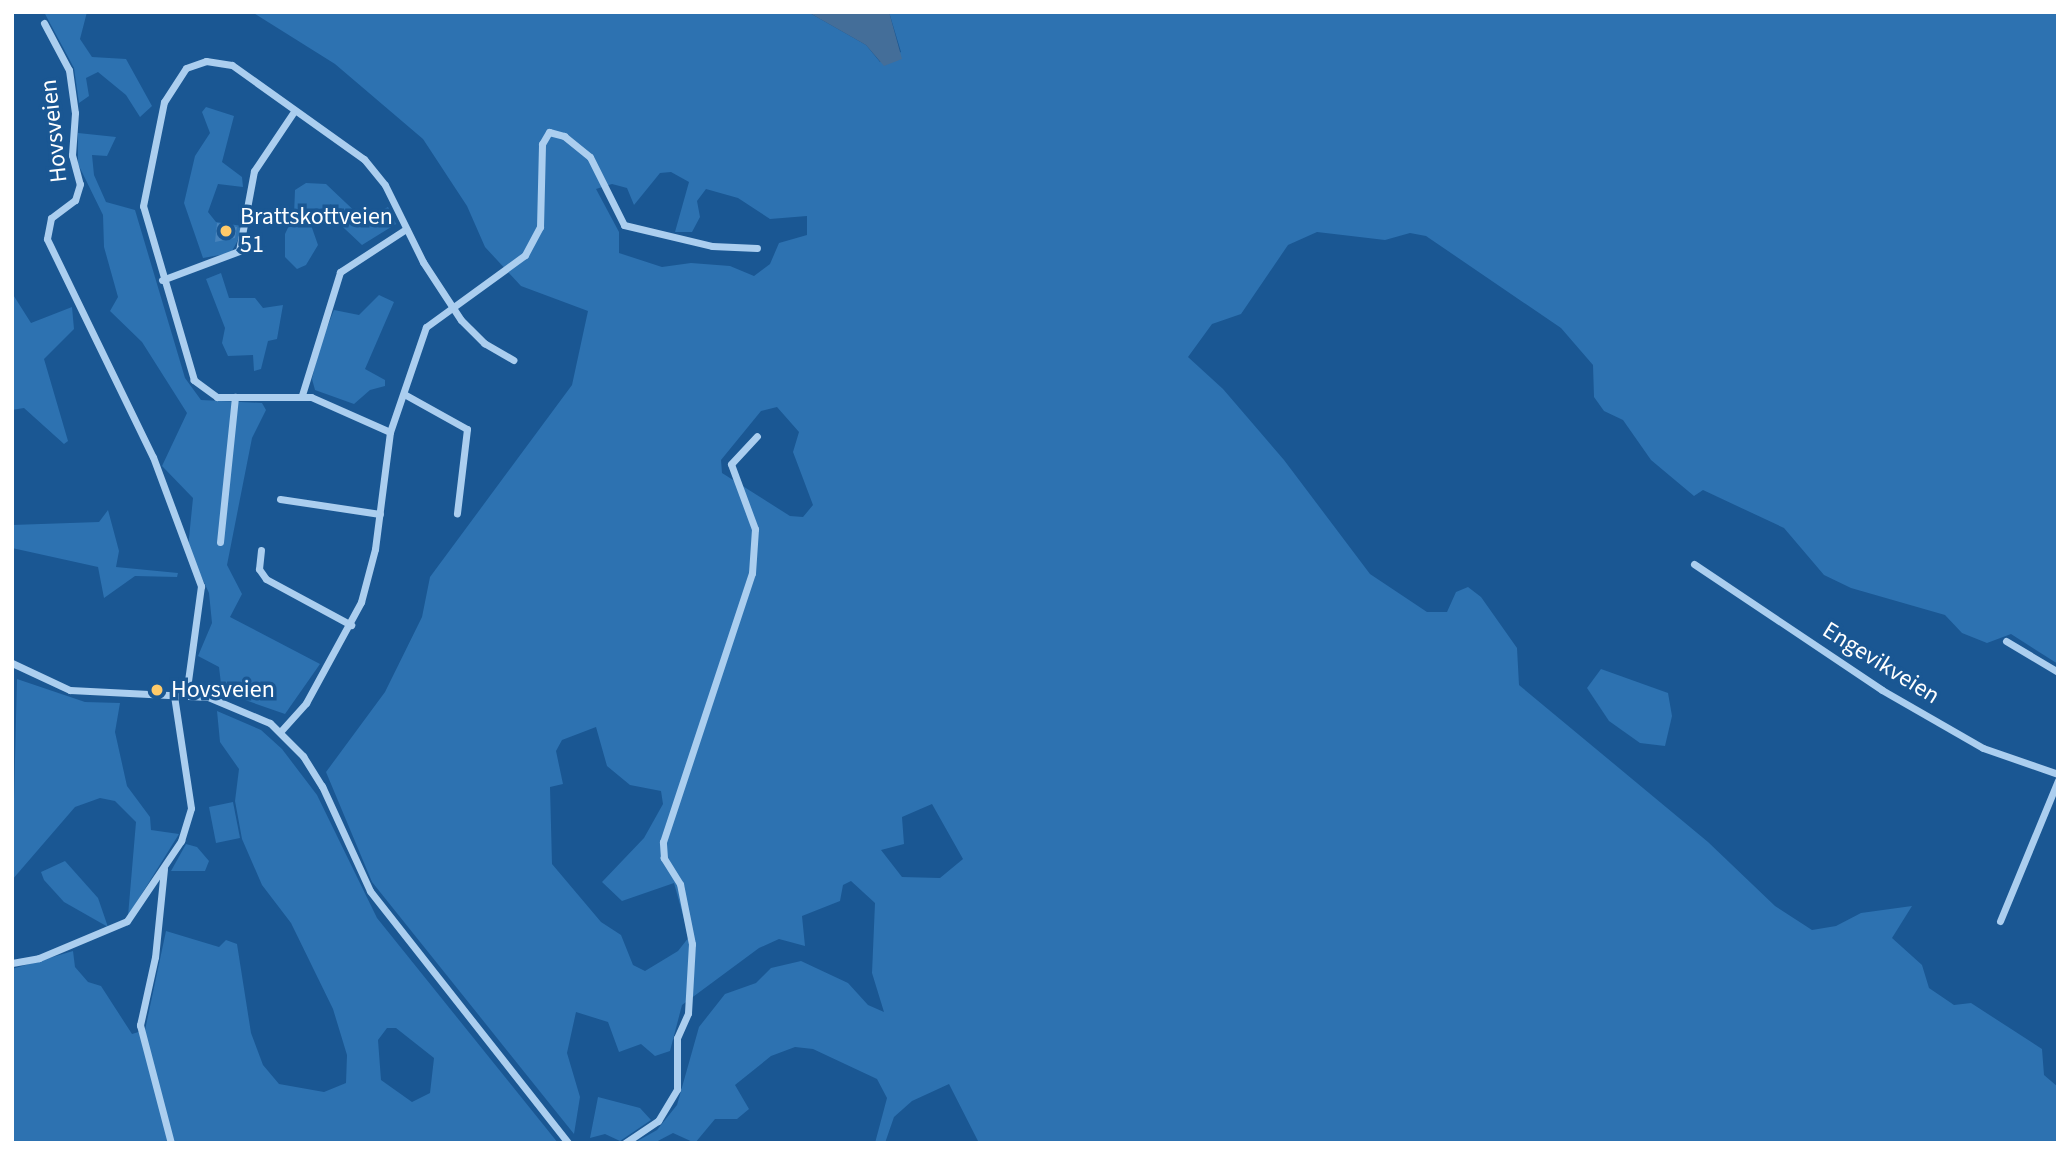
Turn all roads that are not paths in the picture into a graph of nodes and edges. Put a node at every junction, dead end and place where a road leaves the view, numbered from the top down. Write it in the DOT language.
graph roads {
  1 [pos="44,23"];
  2 [pos="295,110"];
  3 [pos="406,229"];
  4 [pos="757,248"];
  5 [pos="162,280"];
  6 [pos="450,306"];
  7 [pos="514,360"];
  8 [pos="404,394"];
  9 [pos="302,395"];
  10 [pos="235,397"];
  11 [pos="390,432"];
  12 [pos="757,436"];
  13 [pos="280,499"];
  14 [pos="457,513"];
  15 [pos="380,514"];
  16 [pos="220,542"];
  17 [pos="261,550"];
  18 [pos="1694,564"];
  19 [pos="351,625"];
  20 [pos="2006,641"];
  21 [pos="12,663"];
  22 [pos="2058,672"];
  23 [pos="174,695"];
  24 [pos="186,695"];
  25 [pos="280,732"];
  26 [pos="2058,774"];
  27 [pos="2058,780"];
  28 [pos="164,869"];
  29 [pos="153,888"];
  30 [pos="164,891"];
  31 [pos="2000,921"];
  32 [pos="12,962"];
  33 [pos="171,1143"];
  34 [pos="568,1143"];
  35 [pos="625,1143"];
  1 -- 24 [label="street, Hovsveien"];
  2 -- 3 [label="street"];
  2 -- 5 [label="street"];
  2 -- 5 [label="street"];
  3 -- 6 [label="street"];
  3 -- 9 [label="street"];
  4 -- 6 [label="street"];
  5 -- 10 [label="street"];
  6 -- 7 [label="street"];
  6 -- 8 [label="street"];
  8 -- 11 [label="street"];
  8 -- 14 [label="street"];
  9 -- 10 [label="street"];
  9 -- 11 [label="street"];
  10 -- 16 [label="street"];
  11 -- 15 [label="street"];
  12 -- 35 [label="street"];
  13 -- 15 [label="street"];
  15 -- 19 [label="street"];
  17 -- 19 [label="street"];
  18 -- 26 [label="street, Engevikveien"];
  19 -- 25 [label="street"];
  20 -- 22 [label="street"];
  21 -- 23 [label="street"];
  23 -- 24 [label="street"];
  23 -- 28 [label="street"];
  24 -- 25 [label="street"];
  25 -- 34 [label="street"];
  27 -- 31 [label="street"];
  28 -- 29 [label="street"];
  28 -- 30 [label="street"];
  29 -- 30 [label="street"];
  29 -- 32 [label="street"];
  30 -- 33 [label="street"];
}
